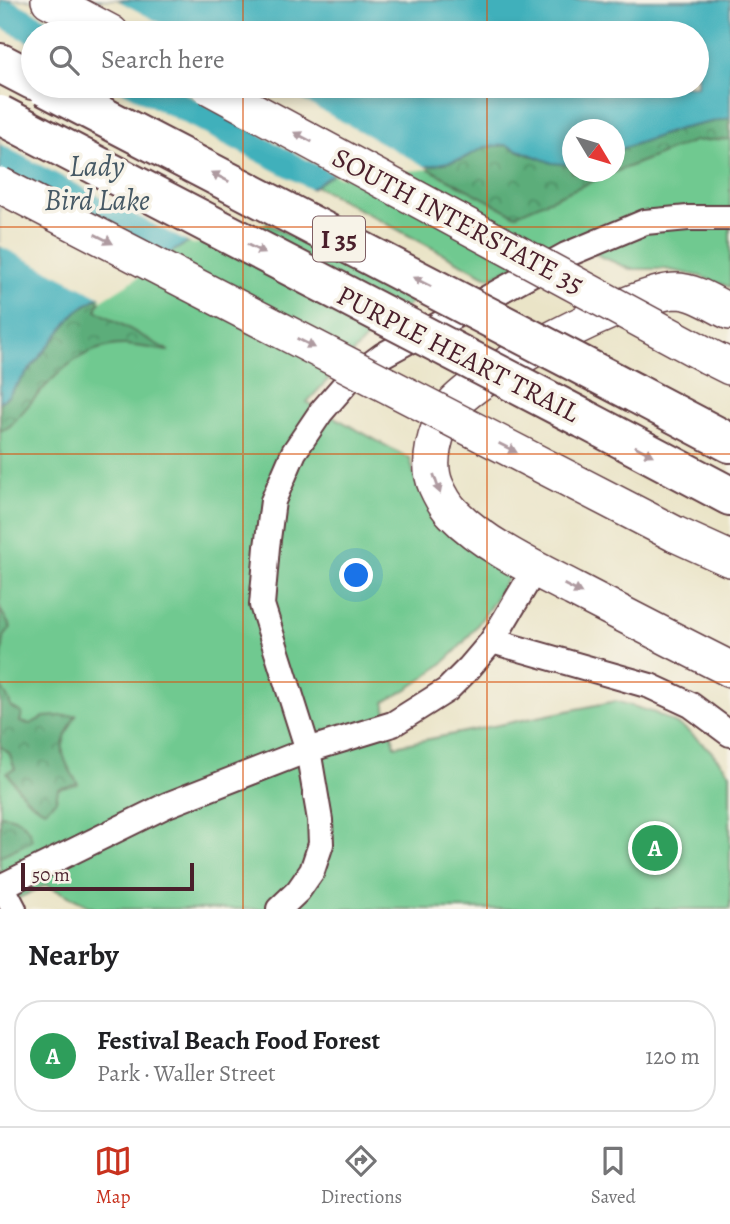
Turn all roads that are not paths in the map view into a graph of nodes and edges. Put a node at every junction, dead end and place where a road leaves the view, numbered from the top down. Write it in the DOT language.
graph roads {
  1 [pos="50,0"];
  2 [pos="89,21"];
  3 [pos="0,63"];
  4 [pos="21,74"];
  5 [pos="67,98"];
  6 [pos="230,98"];
  7 [pos="0,116"];
  8 [pos="0,185"];
  9 [pos="730,218"];
  10 [pos="730,312"];
  11 [pos="719,361"];
  12 [pos="730,443"];
  13 [pos="730,496"];
  14 [pos="730,559"];
  15 [pos="535,569"];
  16 [pos="492,641"];
  17 [pos="730,669"];
  18 [pos="730,734"];
  19 [pos="308,750"];
  20 [pos="1,886"];
  21 [pos="14,909"];
  22 [pos="279,909"];
  1 -- 2 [label="main road"];
  3 -- 4 [label="highway"];
  12 -- 5 [label="highway, PURPLE HEART TRAIL / I 35, one-way, bridge"];
  11 -- 6 [label="main road, SOUTH INTERSTATE 35, one-way, bridge"];
  7 -- 13 [label="highway, PURPLE HEART TRAIL / I 35, one-way, bridge"];
  8 -- 14 [label="main road, one-way, bridge"];
  9 -- 19 [label="street"];
  10 -- 15 [label="main road, one-way"];
  15 -- 16 [label="street"];
  15 -- 17 [label="main road, one-way"];
  16 -- 18 [label="street"];
  16 -- 19 [label="street"];
  19 -- 20 [label="street"];
  19 -- 22 [label="street"];
  20 -- 21 [label="street"];
}
